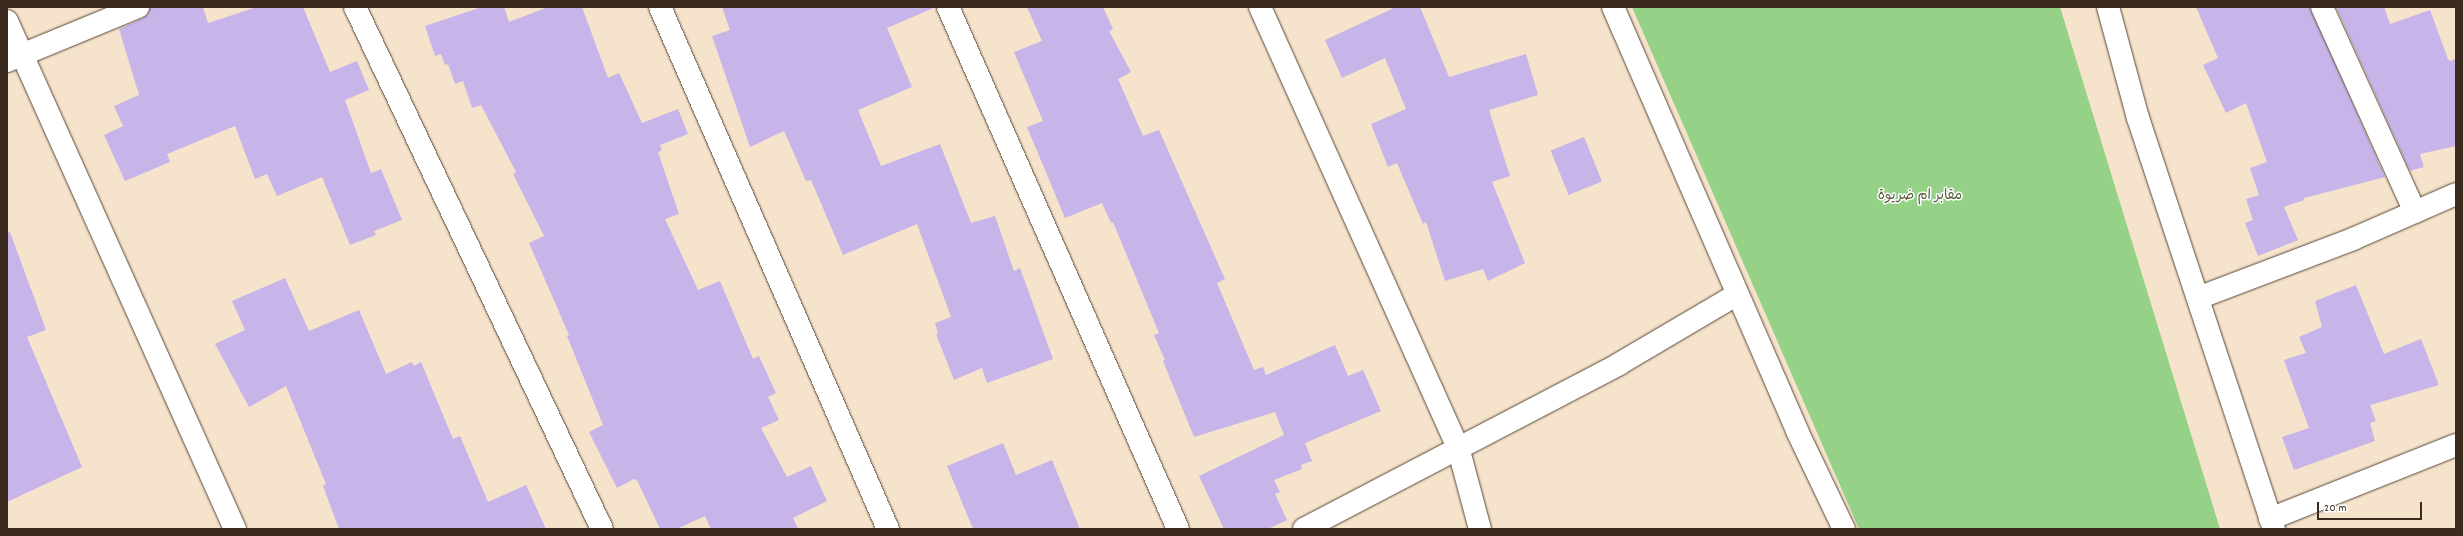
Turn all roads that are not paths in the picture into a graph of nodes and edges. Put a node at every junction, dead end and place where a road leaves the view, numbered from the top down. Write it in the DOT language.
graph roads {
  1 [pos="138,7"];
  2 [pos="660,7"];
  3 [pos="948,7"];
  4 [pos="1260,7"];
  5 [pos="1613,7"];
  6 [pos="2108,7"];
  7 [pos="2322,7"];
  8 [pos="358,8"];
  9 [pos="7,21"];
  10 [pos="15,58"];
  11 [pos="2456,194"];
  12 [pos="2415,212"];
  13 [pos="1736,295"];
  14 [pos="2198,298"];
  15 [pos="2456,445"];
  16 [pos="1458,447"];
  17 [pos="2272,524"];
  18 [pos="236,529"];
  19 [pos="602,529"];
  20 [pos="888,529"];
  21 [pos="1178,529"];
  22 [pos="1304,529"];
  23 [pos="1480,529"];
  24 [pos="1844,529"];
  1 -- 10 [label="street"];
  2 -- 20 [label="street"];
  3 -- 21 [label="street"];
  4 -- 16 [label="street"];
  5 -- 13 [label="street"];
  6 -- 14 [label="street"];
  7 -- 12 [label="street"];
  8 -- 19 [label="street"];
  9 -- 10 [label="street"];
  10 -- 18 [label="street"];
  11 -- 12 [label="street"];
  12 -- 14 [label="street"];
  13 -- 16 [label="street"];
  13 -- 24 [label="street"];
  14 -- 17 [label="street"];
  15 -- 17 [label="street"];
  16 -- 22 [label="street"];
  16 -- 23 [label="street"];
}
